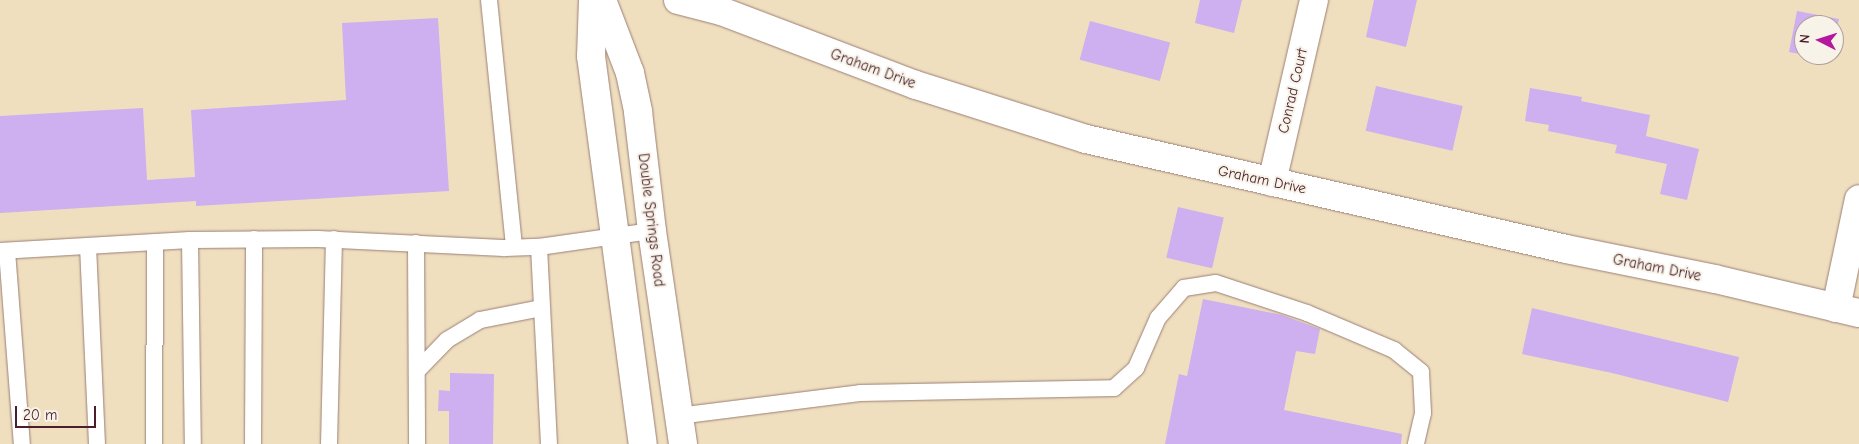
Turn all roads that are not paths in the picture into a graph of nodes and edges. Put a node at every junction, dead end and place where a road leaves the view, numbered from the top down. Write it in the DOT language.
graph roads {
  1 [pos="490,0"];
  2 [pos="593,0"];
  3 [pos="602,0"];
  4 [pos="678,0"];
  5 [pos="1314,0"];
  6 [pos="1272,182"];
  7 [pos="1859,199"];
  8 [pos="652,231"];
  9 [pos="617,238"];
  10 [pos="254,239"];
  11 [pos="334,239"];
  12 [pos="190,240"];
  13 [pos="155,242"];
  14 [pos="416,243"];
  15 [pos="88,246"];
  16 [pos="514,247"];
  17 [pos="539,247"];
  18 [pos="4,251"];
  19 [pos="542,308"];
  20 [pos="1847,310"];
  21 [pos="416,371"];
  22 [pos="678,416"];
  23 [pos="22,444"];
  24 [pos="97,444"];
  25 [pos="154,444"];
  26 [pos="193,444"];
  27 [pos="253,444"];
  28 [pos="329,444"];
  29 [pos="417,444"];
  30 [pos="548,444"];
  31 [pos="643,444"];
  32 [pos="683,444"];
  33 [pos="1416,444"];
  1 -- 16 [label="lane"];
  2 -- 9 [label="street"];
  3 -- 8 [label="street, Double Springs Road"];
  4 -- 6 [label="street, Graham Drive"];
  5 -- 6 [label="street, Conrad Court"];
  6 -- 20 [label="street, Graham Drive"];
  7 -- 20 [label="street"];
  8 -- 9 [label="lane"];
  8 -- 22 [label="street, Double Springs Road"];
  9 -- 17 [label="lane"];
  9 -- 31 [label="street"];
  10 -- 11 [label="lane"];
  10 -- 12 [label="lane"];
  10 -- 27 [label="lane"];
  11 -- 14 [label="lane"];
  11 -- 28 [label="lane"];
  12 -- 13 [label="lane"];
  12 -- 26 [label="lane"];
  13 -- 15 [label="lane"];
  13 -- 25 [label="lane"];
  14 -- 16 [label="lane"];
  14 -- 21 [label="lane"];
  15 -- 18 [label="lane"];
  15 -- 24 [label="lane"];
  16 -- 17 [label="lane"];
  17 -- 19 [label="lane"];
  18 -- 23 [label="lane"];
  19 -- 21 [label="lane"];
  19 -- 30 [label="lane"];
  21 -- 29 [label="lane"];
  22 -- 32 [label="street, Double Springs Road"];
  22 -- 33 [label="lane"];
}
